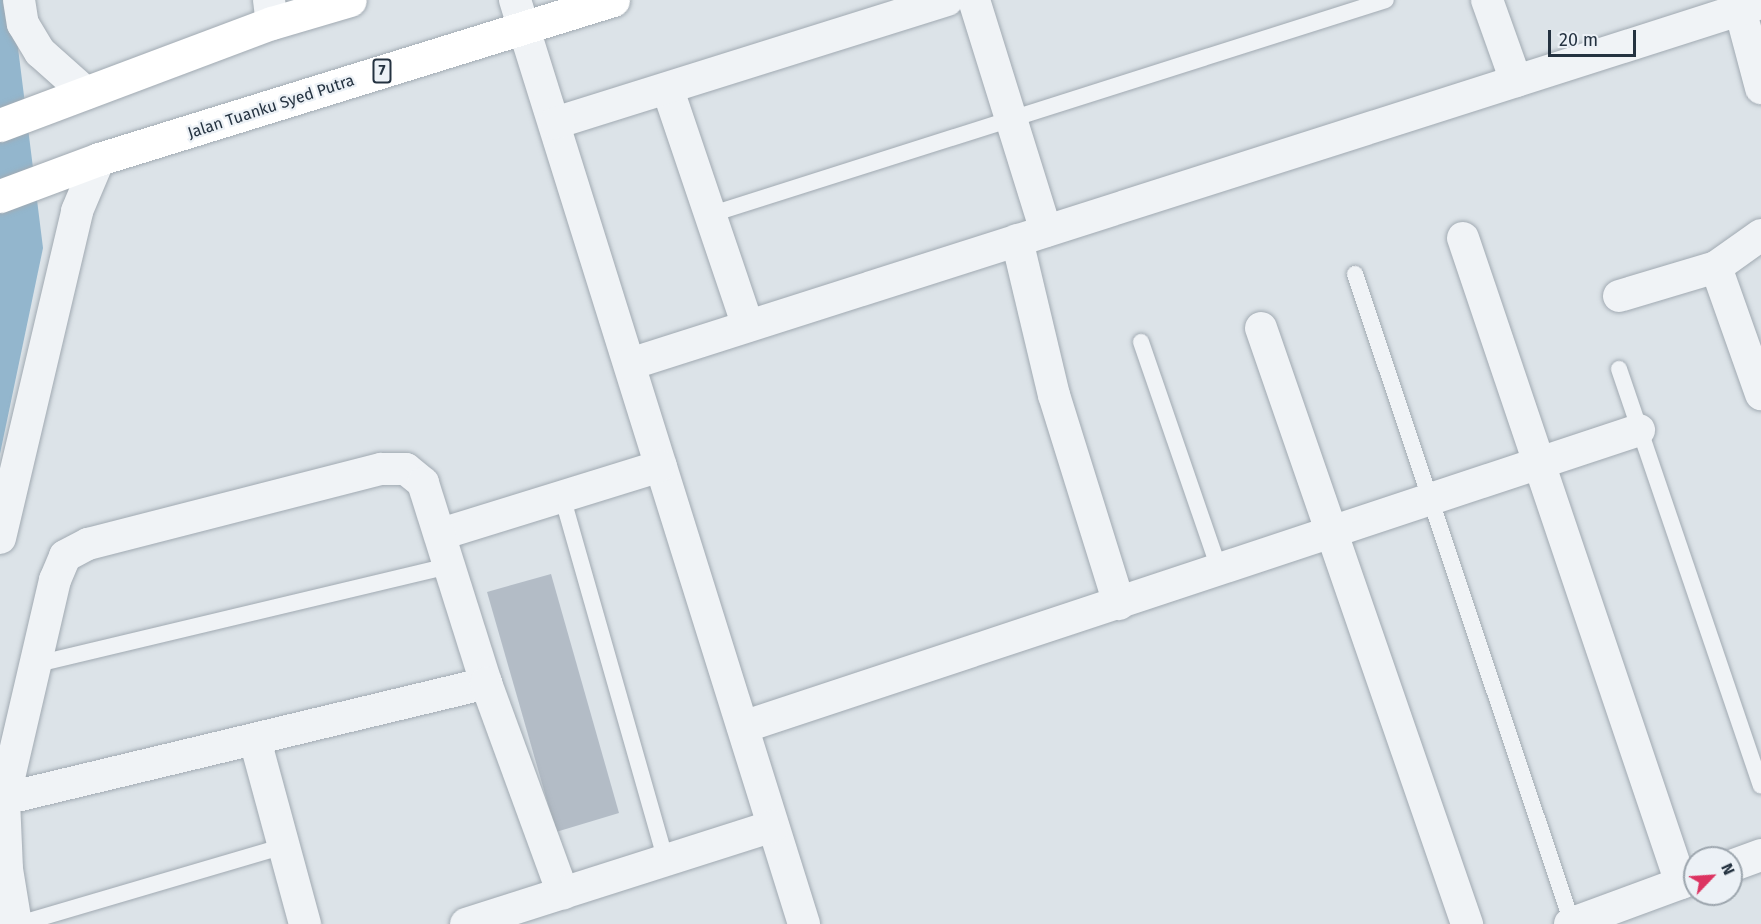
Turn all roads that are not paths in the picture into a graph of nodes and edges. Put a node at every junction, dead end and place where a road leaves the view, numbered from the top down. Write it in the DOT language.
graph roads {
  1 [pos="19,0"];
  2 [pos="350,0"];
  3 [pos="613,0"];
  4 [pos="947,0"];
  5 [pos="974,0"];
  6 [pos="1386,0"];
  7 [pos="1487,0"];
  8 [pos="1751,6"];
  9 [pos="271,12"];
  10 [pos="519,13"];
  11 [pos="1516,81"];
  12 [pos="1761,88"];
  13 [pos="668,90"];
  14 [pos="74,98"];
  15 [pos="1010,121"];
  16 [pos="555,123"];
  17 [pos="0,125"];
  18 [pos="88,163"];
  19 [pos="0,196"];
  20 [pos="709,214"];
  21 [pos="1761,235"];
  22 [pos="1031,236"];
  23 [pos="1463,238"];
  24 [pos="1716,267"];
  25 [pos="1355,274"];
  26 [pos="1619,296"];
  27 [pos="748,326"];
  28 [pos="1261,328"];
  29 [pos="1141,342"];
  30 [pos="630,364"];
  31 [pos="1619,369"];
  32 [pos="1761,394"];
  33 [pos="1639,430"];
  34 [pos="1542,465"];
  35 [pos="661,466"];
  36 [pos="562,496"];
  37 [pos="1431,502"];
  38 [pos="1333,533"];
  39 [pos="441,534"];
  40 [pos="0,538"];
  41 [pos="448,566"];
  42 [pos="1220,571"];
  43 [pos="1119,604"];
  44 [pos="37,664"];
  45 [pos="486,683"];
  46 [pos="743,727"];
  47 [pos="255,740"];
  48 [pos="1761,785"];
  49 [pos="4,799"];
  50 [pos="773,826"];
  51 [pos="284,846"];
  52 [pos="1761,855"];
  53 [pos="666,860"];
  54 [pos="1743,862"];
  55 [pos="1683,867"];
  56 [pos="1683,883"];
  57 [pos="563,893"];
  58 [pos="18,924"];
  59 [pos="305,924"];
  60 [pos="466,924"];
  61 [pos="804,924"];
  62 [pos="1467,924"];
  63 [pos="1571,924"];
  1 -- 14 [label="street"];
  2 -- 9 [label="main road"];
  3 -- 10 [label="main road, Jalan Tuanku Syed Putra / 7"];
  4 -- 13 [label="street"];
  5 -- 15 [label="street"];
  6 -- 15 [label="lane"];
  7 -- 11 [label="street"];
  8 -- 11 [label="street"];
  8 -- 12 [label="street"];
  9 -- 14 [label="main road"];
  10 -- 16 [label="street"];
  10 -- 18 [label="main road, Jalan Tuanku Syed Putra / 7"];
  11 -- 22 [label="street"];
  13 -- 16 [label="street"];
  13 -- 20 [label="street"];
  14 -- 17 [label="main road"];
  15 -- 20 [label="lane"];
  15 -- 22 [label="street"];
  16 -- 30 [label="street"];
  18 -- 19 [label="main road, Jalan Tuanku Syed Putra / 7"];
  18 -- 40 [label="street"];
  20 -- 27 [label="street"];
  21 -- 24 [label="street"];
  22 -- 27 [label="street"];
  22 -- 43 [label="street"];
  23 -- 34 [label="street"];
  24 -- 26 [label="street"];
  24 -- 32 [label="street"];
  25 -- 37 [label="lane"];
  27 -- 30 [label="street"];
  28 -- 38 [label="street"];
  29 -- 42 [label="lane"];
  30 -- 35 [label="street"];
  31 -- 33 [label="lane"];
  33 -- 34 [label="street"];
  33 -- 48 [label="lane"];
  34 -- 37 [label="street"];
  34 -- 55 [label="street"];
  35 -- 36 [label="street"];
  35 -- 46 [label="street"];
  36 -- 39 [label="street"];
  36 -- 53 [label="lane"];
  37 -- 38 [label="street"];
  37 -- 63 [label="lane"];
  38 -- 42 [label="street"];
  38 -- 62 [label="street"];
  39 -- 41 [label="street"];
  39 -- 44 [label="street"];
  41 -- 44 [label="lane"];
  41 -- 45 [label="street"];
  42 -- 43 [label="street"];
  43 -- 46 [label="street"];
  44 -- 49 [label="street"];
  45 -- 47 [label="street"];
  45 -- 57 [label="street"];
  46 -- 50 [label="street"];
  47 -- 49 [label="street"];
  47 -- 51 [label="street"];
  49 -- 58 [label="street"];
  50 -- 53 [label="street"];
  50 -- 61 [label="street"];
  51 -- 58 [label="lane"];
  51 -- 59 [label="street"];
  52 -- 54 [label="street"];
  53 -- 57 [label="street"];
  56 -- 63 [label="street"];
  57 -- 60 [label="street"];
}
